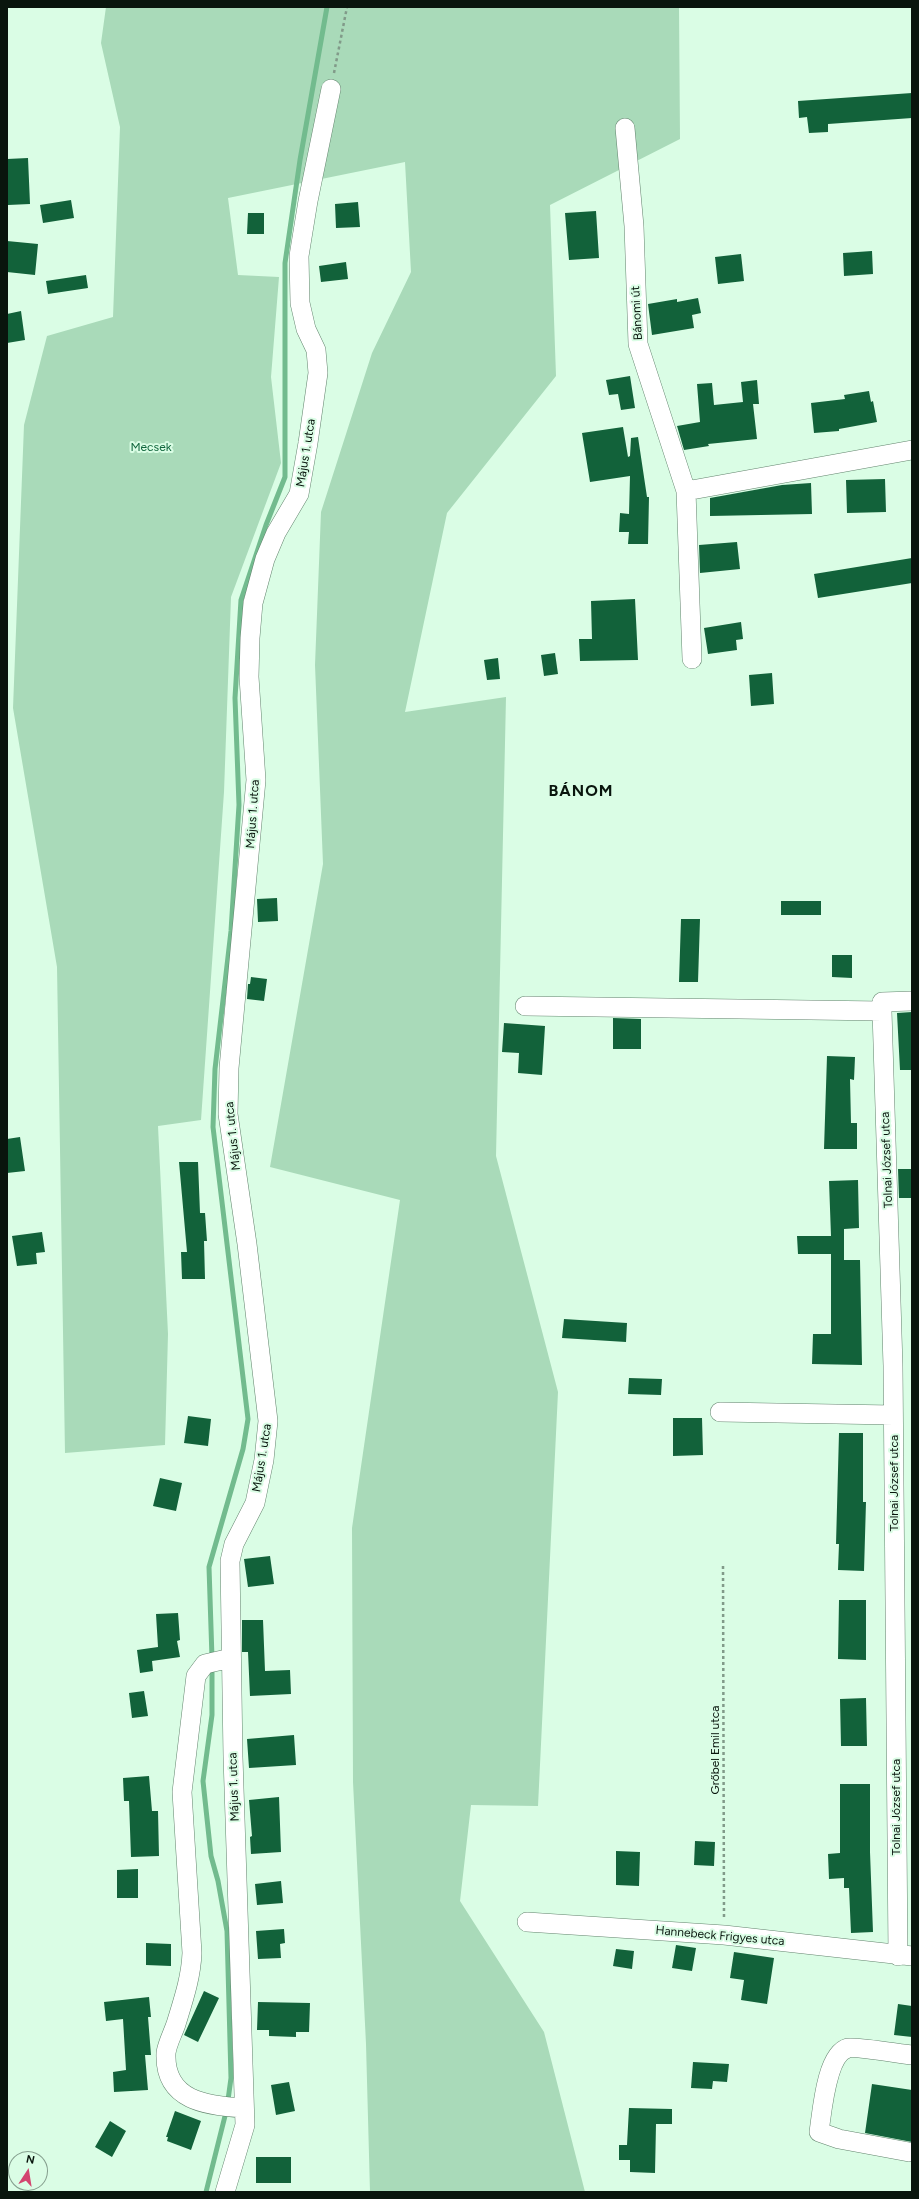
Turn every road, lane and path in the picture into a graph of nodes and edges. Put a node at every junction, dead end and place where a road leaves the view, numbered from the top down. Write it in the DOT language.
graph roads {
  1 [pos="347,7"];
  2 [pos="332,89"];
  3 [pos="625,128"];
  4 [pos="912,450"];
  5 [pos="686,491"];
  6 [pos="692,658"];
  7 [pos="912,1001"];
  8 [pos="525,1006"];
  9 [pos="882,1011"];
  10 [pos="720,1412"];
  11 [pos="893,1415"];
  12 [pos="723,1566"];
  13 [pos="218,1661"];
  14 [pos="527,1922"];
  15 [pos="724,1935"];
  16 [pos="905,1956"];
  17 [pos="912,2056"];
  18 [pos="244,2108"];
  19 [pos="909,2152"];
  20 [pos="225,2192"];
  1 -- 2 [label="path"];
  2 -- 13 [label="street, Május 1. utca"];
  3 -- 5 [label="street, Bánomi út"];
  4 -- 5 [label="street"];
  5 -- 6 [label="street, Bánomi út"];
  7 -- 9 [label="street"];
  8 -- 9 [label="street"];
  9 -- 11 [label="street, Tolnai József utca"];
  10 -- 11 [label="street"];
  11 -- 16 [label="street, Tolnai József utca"];
  12 -- 15 [label="path, Grőbel Emil utca"];
  13 -- 18 [label="street, Május 1. utca"];
  13 -- 18 [label="street"];
  14 -- 15 [label="street, Hannebeck Frigyes utca"];
  15 -- 16 [label="street, Hannebeck Frigyes utca"];
  17 -- 19 [label="street"];
  18 -- 20 [label="street, Május 1. utca"];
}
